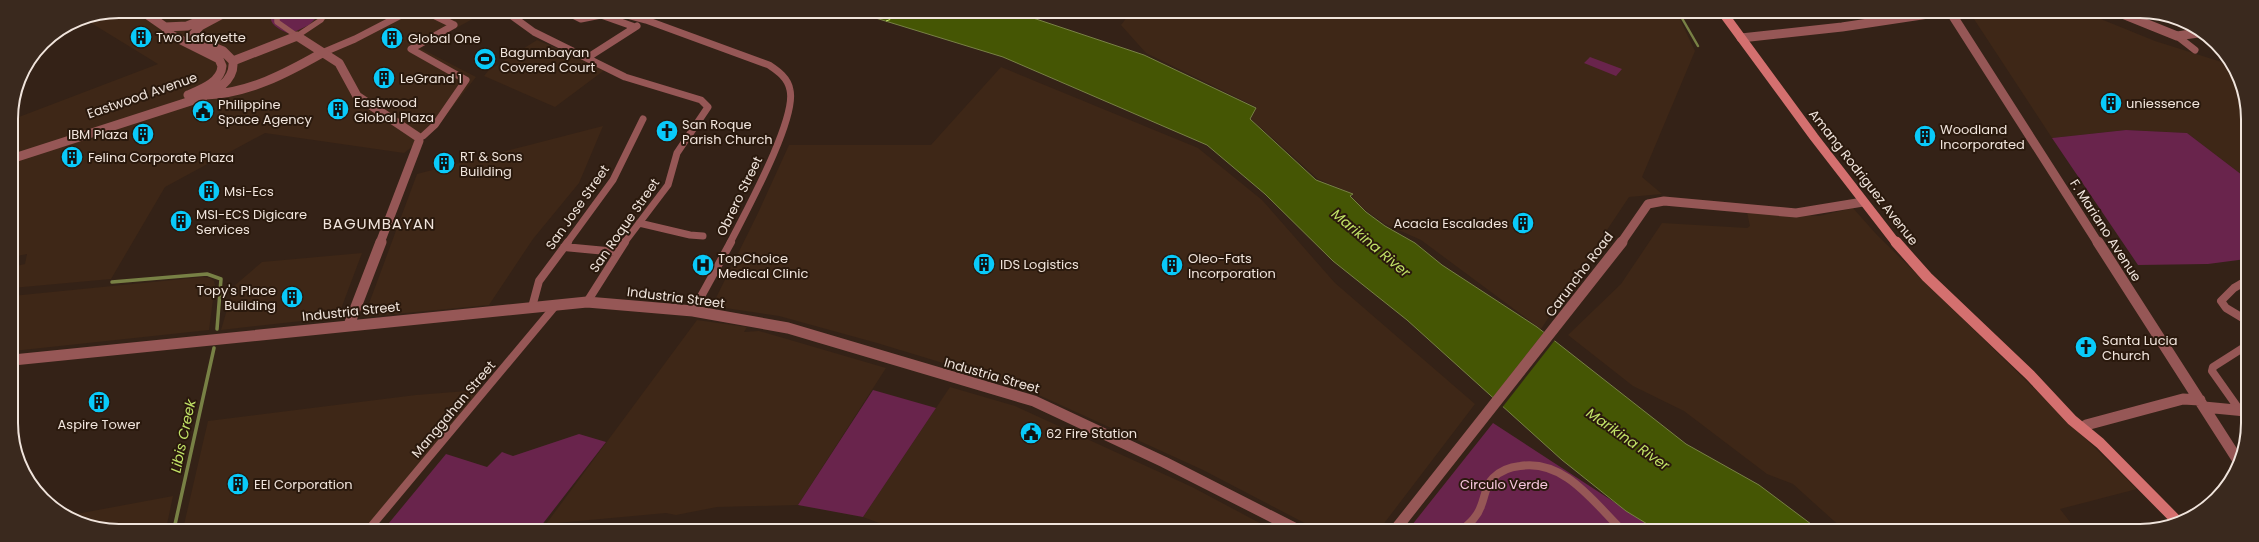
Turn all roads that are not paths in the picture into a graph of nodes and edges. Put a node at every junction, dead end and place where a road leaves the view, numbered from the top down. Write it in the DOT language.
graph roads {
  1 [pos="152,18"];
  2 [pos="206,18"];
  3 [pos="215,18"];
  4 [pos="277,18"];
  5 [pos="322,18"];
  6 [pos="396,18"];
  7 [pos="440,18"];
  8 [pos="515,18"];
  9 [pos="610,18"];
  10 [pos="638,18"];
  11 [pos="1727,18"];
  12 [pos="1902,18"];
  13 [pos="1954,18"];
  14 [pos="2132,18"];
  15 [pos="646,20"];
  16 [pos="165,27"];
  17 [pos="635,27"];
  18 [pos="2194,34"];
  19 [pos="193,35"];
  20 [pos="297,36"];
  21 [pos="2176,36"];
  22 [pos="175,37"];
  23 [pos="1741,38"];
  24 [pos="2195,50"];
  25 [pos="322,53"];
  26 [pos="587,58"];
  27 [pos="233,61"];
  28 [pos="206,91"];
  29 [pos="643,119"];
  30 [pos="420,138"];
  31 [pos="29,150"];
  32 [pos="18,151"];
  33 [pos="18,156"];
  34 [pos="1863,202"];
  35 [pos="639,223"];
  36 [pos="703,236"];
  37 [pos="564,247"];
  38 [pos="617,252"];
  39 [pos="2241,284"];
  40 [pos="587,302"];
  41 [pos="556,305"];
  42 [pos="532,307"];
  43 [pos="693,311"];
  44 [pos="2241,317"];
  45 [pos="349,325"];
  46 [pos="2241,349"];
  47 [pos="18,359"];
  48 [pos="2032,378"];
  49 [pos="2202,404"];
  50 [pos="2241,408"];
  51 [pos="2241,411"];
  52 [pos="2086,425"];
  53 [pos="2100,443"];
  54 [pos="2235,456"];
  55 [pos="2174,518"];
  56 [pos="373,524"];
  57 [pos="1286,524"];
  58 [pos="1400,524"];
  59 [pos="1468,524"];
  60 [pos="1616,524"];
  1 -- 16 [label="street, Eastwood Avenue"];
  2 -- 16 [label="street"];
  3 -- 19 [label="street"];
  4 -- 20 [label="street"];
  5 -- 20 [label="street"];
  6 -- 25 [label="street"];
  7 -- 30 [label="street"];
  8 -- 26 [label="street, San Roque Street"];
  9 -- 17 [label="street"];
  10 -- 15 [label="street, Obrero Street"];
  11 -- 23 [label="main road, Amang Rodriguez Avenue"];
  12 -- 23 [label="street"];
  13 -- 49 [label="street, F. Mariano Avenue"];
  14 -- 21 [label="street"];
  15 -- 17 [label="street"];
  15 -- 43 [label="street, Obrero Street"];
  16 -- 22 [label="street, Eastwood Avenue"];
  17 -- 26 [label="street"];
  18 -- 21 [label="street"];
  19 -- 22 [label="street"];
  19 -- 27 [label="street"];
  20 -- 25 [label="street"];
  20 -- 27 [label="street"];
  21 -- 24 [label="street"];
  22 -- 28 [label="street, Eastwood Avenue"];
  23 -- 34 [label="main road, Amang Rodriguez Avenue"];
  25 -- 28 [label="street"];
  25 -- 30 [label="street"];
  26 -- 35 [label="street, San Roque Street"];
  27 -- 28 [label="street, Eastwood Avenue"];
  28 -- 31 [label="street, Eastwood Avenue"];
  29 -- 37 [label="street, San Jose Street"];
  30 -- 45 [label="street"];
  31 -- 32 [label="street, Eastwood Avenue"];
  31 -- 33 [label="street, Eastwood Avenue"];
  34 -- 48 [label="main road, Amang Rodriguez Avenue"];
  34 -- 58 [label="street, Caruncho Road"];
  35 -- 36 [label="street"];
  35 -- 38 [label="street, San Roque Street"];
  37 -- 38 [label="street"];
  37 -- 42 [label="street, San Jose Street"];
  38 -- 40 [label="street, San Roque Street"];
  39 -- 44 [label="street"];
  40 -- 41 [label="street, Industria Street"];
  40 -- 43 [label="street, Industria Street"];
  41 -- 42 [label="street, Industria Street"];
  41 -- 56 [label="street, Manggahan Street"];
  42 -- 45 [label="street, Industria Street"];
  43 -- 57 [label="street, Industria Street"];
  45 -- 47 [label="street, Industria Street"];
  46 -- 50 [label="street"];
  48 -- 52 [label="main road, Amang Rodriguez Avenue"];
  48 -- 53 [label="main road, Amang Rodriguez Avenue"];
  49 -- 51 [label="street"];
  49 -- 52 [label="street"];
  49 -- 54 [label="street, F. Mariano Avenue"];
  52 -- 53 [label="main road, Amang Rodriguez Avenue"];
  53 -- 55 [label="main road, Amang Rodriguez Avenue"];
  59 -- 60 [label="street"];
}
